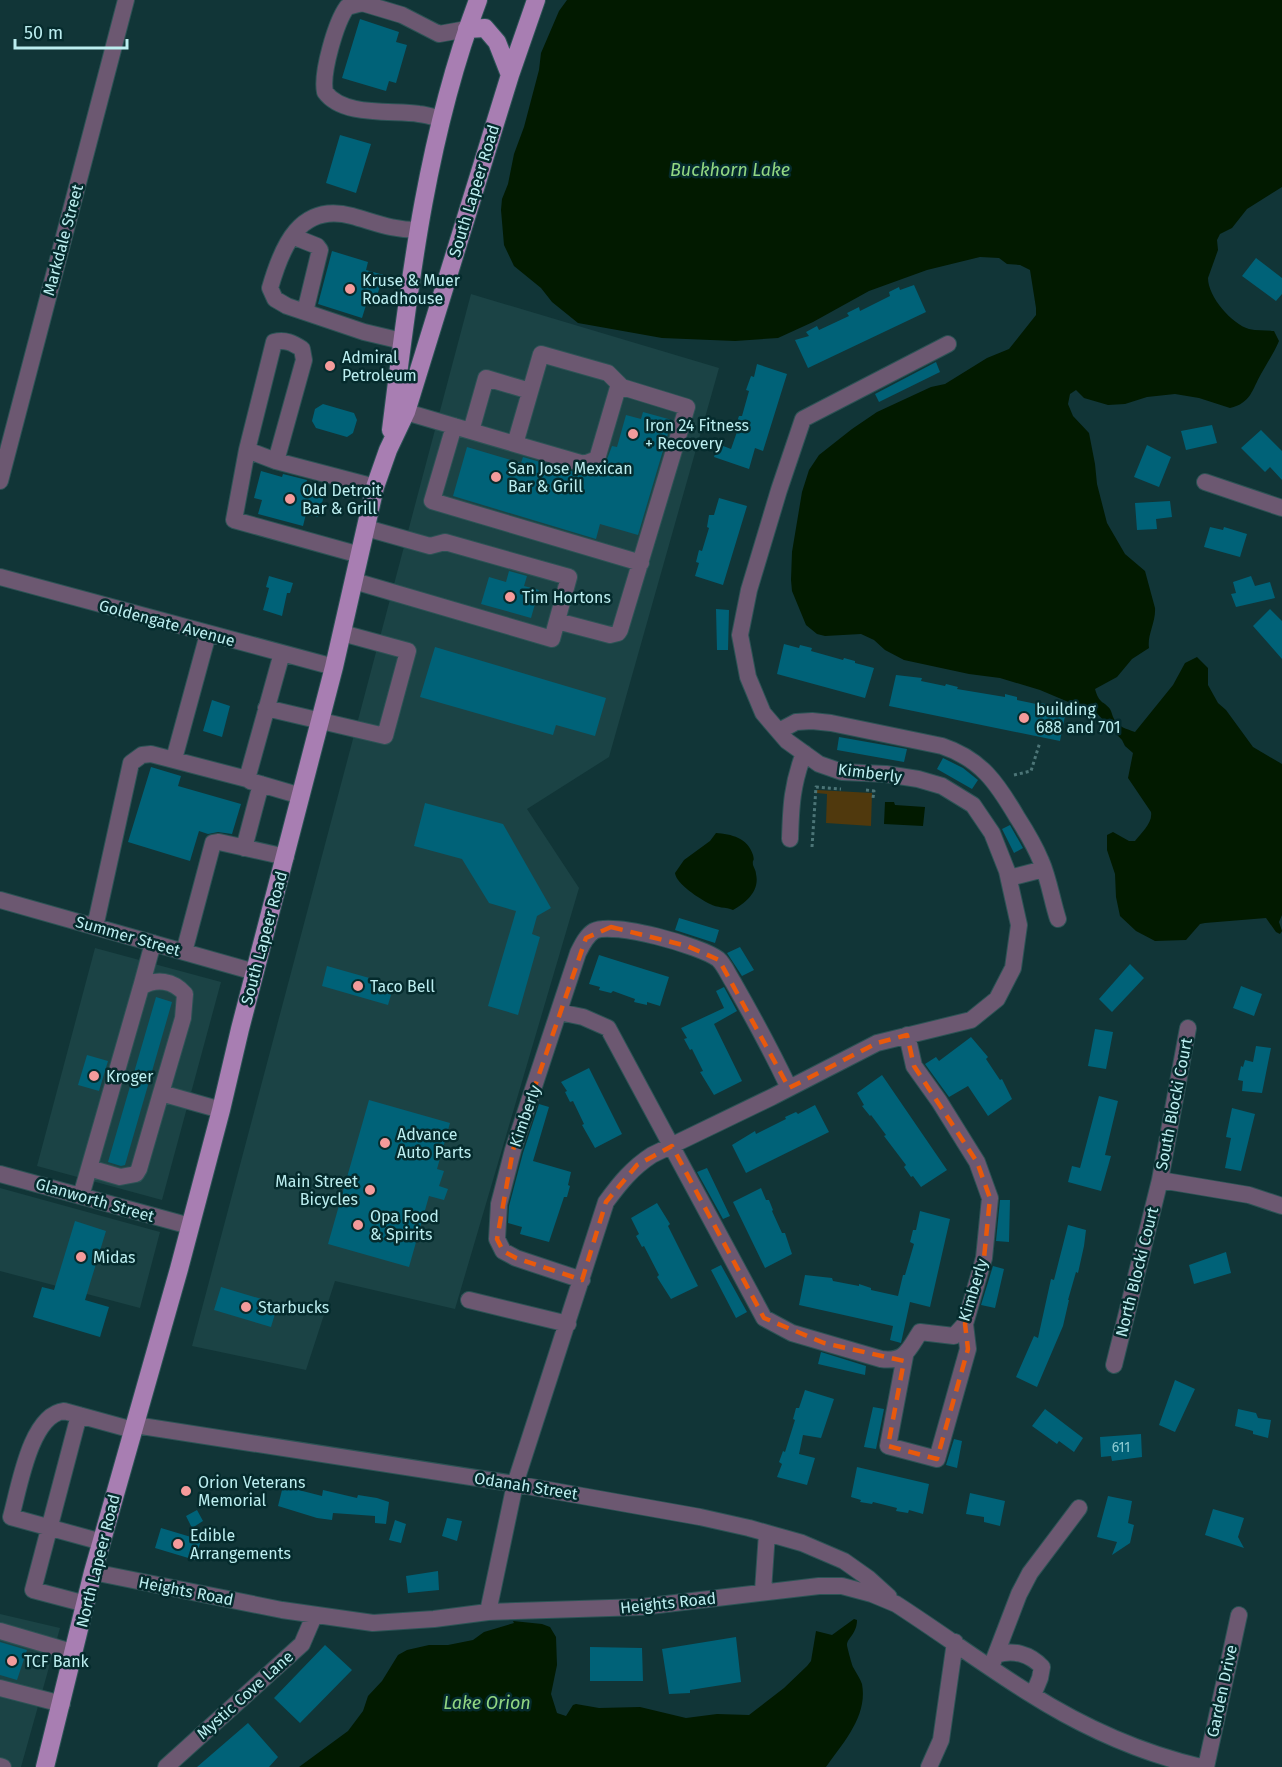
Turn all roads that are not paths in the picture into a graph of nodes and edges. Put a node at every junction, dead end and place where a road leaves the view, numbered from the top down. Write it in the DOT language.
graph roads {
  1 [pos="126,0"];
  2 [pos="478,0"];
  3 [pos="536,0"];
  4 [pos="467,29"];
  5 [pos="510,75"];
  6 [pos="442,119"];
  7 [pos="419,230"];
  8 [pos="292,236"];
  9 [pos="305,312"];
  10 [pos="402,341"];
  11 [pos="948,344"];
  12 [pos="619,384"];
  13 [pos="530,391"];
  14 [pos="406,412"];
  15 [pos="454,426"];
  16 [pos="471,431"];
  17 [pos="515,444"];
  18 [pos="247,450"];
  19 [pos="388,450"];
  20 [pos="276,461"];
  21 [pos="0,481"];
  22 [pos="1205,482"];
  23 [pos="375,487"];
  24 [pos="1282,508"];
  25 [pos="366,528"];
  26 [pos="360,555"];
  27 [pos="641,562"];
  28 [pos="0,577"];
  29 [pos="354,581"];
  30 [pos="557,621"];
  31 [pos="342,633"];
  32 [pos="208,634"];
  33 [pos="282,653"];
  34 [pos="334,667"];
  35 [pos="266,708"];
  36 [pos="320,722"];
  37 [pos="779,731"];
  38 [pos="804,753"];
  39 [pos="174,759"];
  40 [pos="254,782"];
  41 [pos="301,796"];
  42 [pos="790,839"];
  43 [pos="244,848"];
  44 [pos="286,857"];
  45 [pos="1044,869"];
  46 [pos="1009,878"];
  47 [pos="0,900"];
  48 [pos="1058,920"];
  49 [pos="95,927"];
  50 [pos="153,943"];
  51 [pos="184,952"];
  52 [pos="255,972"];
  53 [pos="141,987"];
  54 [pos="559,1012"];
  55 [pos="1188,1028"];
  56 [pos="907,1035"];
  57 [pos="789,1088"];
  58 [pos="160,1093"];
  59 [pos="221,1110"];
  60 [pos="672,1146"];
  61 [pos="89,1168"];
  62 [pos="0,1174"];
  63 [pos="1160,1179"];
  64 [pos="81,1196"];
  65 [pos="1282,1206"];
  66 [pos="190,1226"];
  67 [pos="582,1280"];
  68 [pos="469,1300"];
  69 [pos="568,1324"];
  70 [pos="965,1324"];
  71 [pos="905,1356"];
  72 [pos="1114,1365"];
  73 [pos="80,1415"];
  74 [pos="134,1428"];
  75 [pos="514,1484"];
  76 [pos="1079,1508"];
  77 [pos="50,1527"];
  78 [pos="766,1533"];
  79 [pos="102,1542"];
  80 [pos="93,1572"];
  81 [pos="763,1591"];
  82 [pos="86,1604"];
  83 [pos="896,1604"];
  84 [pos="488,1612"];
  85 [pos="1239,1615"];
  86 [pos="314,1616"];
  87 [pos="0,1631"];
  88 [pos="955,1642"];
  89 [pos="75,1653"];
  90 [pos="993,1661"];
  91 [pos="0,1688"];
  92 [pos="1033,1695"];
  93 [pos="62,1704"];
  94 [pos="1148,1760"];
  95 [pos="45,1767"];
  96 [pos="166,1767"];
  97 [pos="928,1767"];
  98 [pos="1201,1767"];
  99 [pos="1206,1767"];
  1 -- 21 [label="street, Markdale Street"];
  2 -- 4 [label="main road, South Lapeer Road"];
  3 -- 5 [label="main road, South Lapeer Road"];
  4 -- 5 [label="main road"];
  4 -- 6 [label="main road, South Lapeer Road"];
  4 -- 6 [label="street"];
  5 -- 14 [label="main road, South Lapeer Road"];
  6 -- 7 [label="main road, South Lapeer Road"];
  7 -- 8 [label="street"];
  7 -- 10 [label="main road, South Lapeer Road"];
  8 -- 9 [label="street"];
  8 -- 9 [label="street"];
  9 -- 10 [label="street"];
  10 -- 19 [label="main road, South Lapeer Road"];
  11 -- 37 [label="street, Kimberly"];
  12 -- 13 [label="street"];
  12 -- 17 [label="street"];
  12 -- 27 [label="street"];
  13 -- 16 [label="street"];
  13 -- 17 [label="street"];
  14 -- 15 [label="street"];
  14 -- 19 [label="main road, South Lapeer Road"];
  15 -- 16 [label="street"];
  15 -- 27 [label="street"];
  16 -- 17 [label="street"];
  18 -- 20 [label="street"];
  18 -- 20 [label="street"];
  18 -- 26 [label="street"];
  19 -- 23 [label="main road, South Lapeer Road"];
  20 -- 23 [label="street"];
  22 -- 24 [label="street"];
  23 -- 25 [label="main road, South Lapeer Road"];
  25 -- 26 [label="main road, South Lapeer Road"];
  25 -- 30 [label="street"];
  26 -- 29 [label="main road, South Lapeer Road"];
  27 -- 30 [label="street"];
  28 -- 32 [label="street, Goldengate Avenue"];
  29 -- 30 [label="street"];
  29 -- 31 [label="main road, South Lapeer Road"];
  31 -- 34 [label="main road, South Lapeer Road"];
  31 -- 36 [label="street"];
  32 -- 33 [label="street, Goldengate Avenue"];
  32 -- 39 [label="street"];
  33 -- 34 [label="street, Goldengate Avenue"];
  33 -- 35 [label="street"];
  34 -- 36 [label="main road, South Lapeer Road"];
  35 -- 36 [label="street"];
  35 -- 40 [label="street"];
  36 -- 41 [label="main road, South Lapeer Road"];
  37 -- 38 [label="street, Kimberly"];
  37 -- 45 [label="street"];
  38 -- 42 [label="street"];
  38 -- 46 [label="street, Kimberly"];
  39 -- 40 [label="street"];
  39 -- 49 [label="street"];
  40 -- 41 [label="street"];
  40 -- 43 [label="street"];
  41 -- 44 [label="main road, South Lapeer Road"];
  43 -- 44 [label="street"];
  43 -- 51 [label="street"];
  44 -- 52 [label="main road, South Lapeer Road"];
  45 -- 46 [label="street"];
  45 -- 48 [label="street"];
  46 -- 56 [label="street, Kimberly"];
  47 -- 49 [label="street, Summer Street"];
  49 -- 50 [label="street, Summer Street"];
  50 -- 51 [label="street, Summer Street"];
  50 -- 53 [label="street"];
  51 -- 52 [label="street, Summer Street"];
  52 -- 59 [label="main road, South Lapeer Road"];
  53 -- 58 [label="street"];
  53 -- 61 [label="street"];
  54 -- 57 [label="street, Kimberly"];
  54 -- 60 [label="street"];
  54 -- 67 [label="street, Kimberly"];
  55 -- 63 [label="street, South Blocki Court"];
  56 -- 57 [label="street, Kimberly"];
  56 -- 70 [label="street, Kimberly"];
  57 -- 60 [label="street, Kimberly"];
  58 -- 59 [label="street"];
  58 -- 61 [label="street"];
  59 -- 66 [label="main road, South Lapeer Road"];
  60 -- 67 [label="street, Kimberly"];
  60 -- 71 [label="street"];
  61 -- 64 [label="street"];
  62 -- 64 [label="street, Glanworth Street"];
  63 -- 65 [label="street"];
  63 -- 72 [label="street, North Blocki Court"];
  64 -- 66 [label="street, Glanworth Street"];
  66 -- 74 [label="main road, South Lapeer Road"];
  67 -- 69 [label="street, Kimberly"];
  68 -- 69 [label="street"];
  69 -- 75 [label="street, Kimberly"];
  70 -- 71 [label="street, Kimberly"];
  70 -- 71 [label="street"];
  73 -- 74 [label="street, Odanah Street"];
  73 -- 77 [label="street"];
  73 -- 77 [label="street, Odanah Street"];
  74 -- 75 [label="street, Odanah Street"];
  74 -- 79 [label="main road, North Lapeer Road"];
  75 -- 78 [label="street, Odanah Street"];
  75 -- 84 [label="street, Kimberly"];
  76 -- 90 [label="street"];
  77 -- 79 [label="street"];
  77 -- 82 [label="street"];
  78 -- 81 [label="street"];
  78 -- 83 [label="street, Odanah Street"];
  79 -- 80 [label="main road, North Lapeer Road"];
  80 -- 82 [label="main road, North Lapeer Road"];
  80 -- 86 [label="street, Heights Road"];
  81 -- 83 [label="street, Heights Road"];
  81 -- 84 [label="street, Heights Road"];
  82 -- 89 [label="main road, North Lapeer Road"];
  83 -- 88 [label="street, Heights Road"];
  84 -- 86 [label="street, Heights Road"];
  85 -- 99 [label="street, Garden Drive"];
  86 -- 96 [label="street, Mystic Cove Lane"];
  87 -- 89 [label="street"];
  88 -- 90 [label="street, Heights Road"];
  88 -- 97 [label="street"];
  89 -- 93 [label="main road, North Lapeer Road"];
  90 -- 92 [label="street, Heights Road"];
  90 -- 92 [label="street"];
  91 -- 93 [label="street"];
  92 -- 94 [label="street, Heights Road"];
  93 -- 95 [label="main road, North Lapeer Road"];
  94 -- 98 [label="street, Heights Road"];
}
